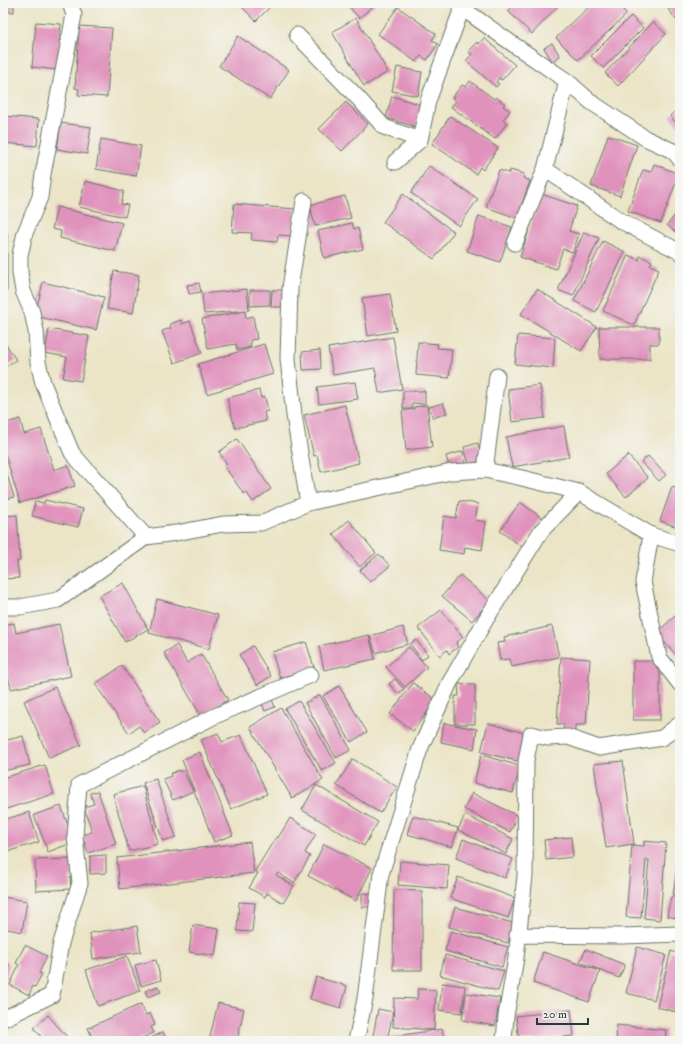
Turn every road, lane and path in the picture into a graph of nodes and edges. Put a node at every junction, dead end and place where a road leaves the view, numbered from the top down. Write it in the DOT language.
graph roads {
  1 [pos="70,3"];
  2 [pos="461,5"];
  3 [pos="297,36"];
  4 [pos="567,81"];
  5 [pos="420,140"];
  6 [pos="680,159"];
  7 [pos="395,162"];
  8 [pos="545,169"];
  9 [pos="304,201"];
  10 [pos="515,243"];
  11 [pos="680,252"];
  12 [pos="497,376"];
  13 [pos="485,470"];
  14 [pos="579,492"];
  15 [pos="308,503"];
  16 [pos="651,536"];
  17 [pos="146,537"];
  18 [pos="680,544"];
  19 [pos="3,607"];
  20 [pos="311,675"];
  21 [pos="680,684"];
  22 [pos="680,724"];
  23 [pos="680,934"];
  24 [pos="517,935"];
  25 [pos="3,1019"];
  26 [pos="356,1041"];
  27 [pos="504,1041"];
  1 -- 17 [label="street"];
  2 -- 4 [label="street"];
  2 -- 5 [label="street"];
  3 -- 5 [label="street"];
  4 -- 6 [label="street"];
  4 -- 8 [label="street"];
  5 -- 7 [label="street"];
  8 -- 10 [label="street"];
  8 -- 11 [label="street"];
  9 -- 15 [label="street"];
  12 -- 13 [label="street"];
  13 -- 14 [label="street"];
  13 -- 15 [label="street"];
  14 -- 16 [label="street"];
  14 -- 26 [label="street"];
  15 -- 17 [label="street"];
  16 -- 18 [label="street"];
  16 -- 21 [label="street"];
  17 -- 19 [label="street"];
  20 -- 25 [label="street"];
  22 -- 24 [label="street"];
  23 -- 24 [label="street"];
  24 -- 27 [label="street"];
}
